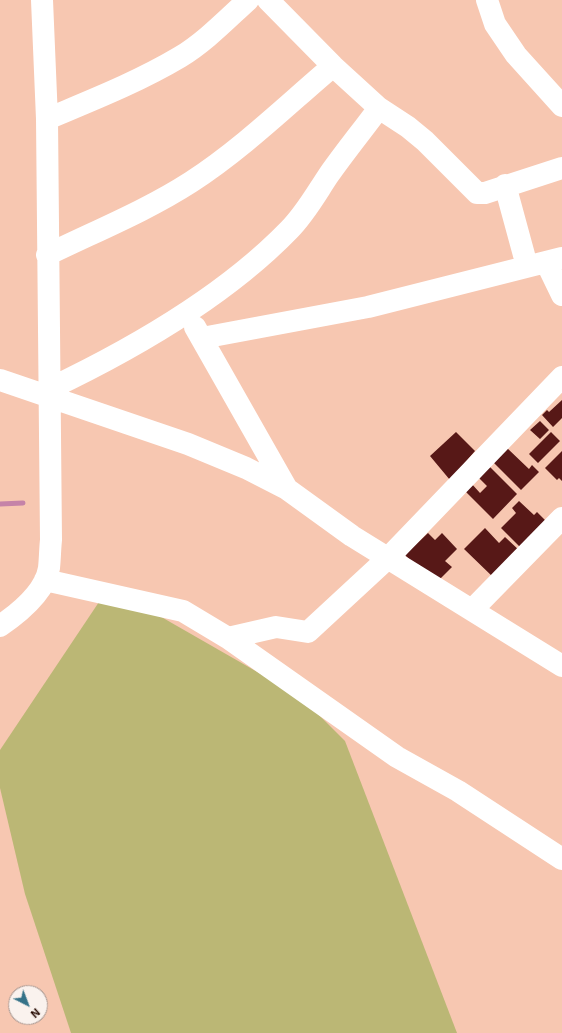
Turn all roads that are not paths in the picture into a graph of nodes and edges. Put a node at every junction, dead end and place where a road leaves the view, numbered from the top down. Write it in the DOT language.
graph roads {
  1 [pos="42,0"];
  2 [pos="248,0"];
  3 [pos="268,0"];
  4 [pos="487,0"];
  5 [pos="333,66"];
  6 [pos="562,106"];
  7 [pos="378,108"];
  8 [pos="47,119"];
  9 [pos="562,168"];
  10 [pos="505,185"];
  11 [pos="47,255"];
  12 [pos="545,262"];
  13 [pos="562,295"];
  14 [pos="186,312"];
  15 [pos="202,338"];
  16 [pos="562,377"];
  17 [pos="0,380"];
  18 [pos="48,392"];
  19 [pos="287,489"];
  20 [pos="562,518"];
  21 [pos="388,558"];
  22 [pos="45,580"];
  23 [pos="472,610"];
  24 [pos="0,626"];
  25 [pos="228,638"];
  26 [pos="562,666"];
  27 [pos="562,859"];
  1 -- 8 [label="street"];
  2 -- 8 [label="street"];
  3 -- 5 [label="street"];
  4 -- 6 [label="street"];
  5 -- 7 [label="street"];
  5 -- 11 [label="street"];
  7 -- 10 [label="street"];
  7 -- 14 [label="street"];
  8 -- 11 [label="street"];
  9 -- 10 [label="street"];
  10 -- 12 [label="street"];
  11 -- 18 [label="street"];
  12 -- 13 [label="street"];
  12 -- 15 [label="street"];
  14 -- 15 [label="street"];
  14 -- 18 [label="street"];
  15 -- 19 [label="street"];
  16 -- 21 [label="street"];
  17 -- 18 [label="street"];
  18 -- 19 [label="street"];
  18 -- 22 [label="street"];
  19 -- 21 [label="street"];
  20 -- 23 [label="street"];
  21 -- 23 [label="street"];
  21 -- 25 [label="street"];
  22 -- 24 [label="street"];
  22 -- 25 [label="street"];
  23 -- 26 [label="street"];
  25 -- 27 [label="street"];
}
